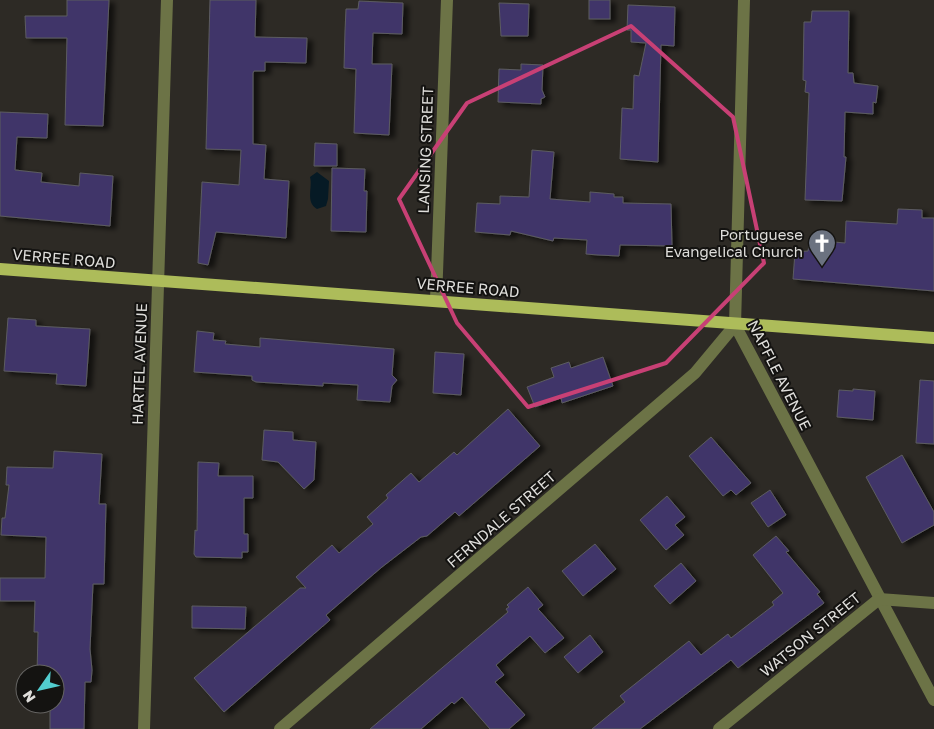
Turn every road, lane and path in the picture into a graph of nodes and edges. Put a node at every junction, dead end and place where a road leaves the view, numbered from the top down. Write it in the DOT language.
graph roads {
  1 [pos="167,0"];
  2 [pos="447,0"];
  3 [pos="744,0"];
  4 [pos="0,269"];
  5 [pos="158,281"];
  6 [pos="436,300"];
  7 [pos="735,325"];
  8 [pos="934,338"];
  9 [pos="879,599"];
  10 [pos="934,603"];
  11 [pos="934,700"];
  12 [pos="144,729"];
  13 [pos="280,729"];
  14 [pos="719,729"];
  1 -- 5 [label="street, HARTEL AVENUE"];
  2 -- 6 [label="street, LANSING STREET"];
  3 -- 7 [label="street, NAPFLE AVENUE"];
  4 -- 5 [label="main road, VERREE ROAD"];
  5 -- 6 [label="main road, VERREE ROAD"];
  5 -- 12 [label="street, HARTEL AVENUE"];
  6 -- 7 [label="main road, VERREE ROAD"];
  7 -- 8 [label="main road, VERREE ROAD"];
  7 -- 9 [label="street, NAPFLE AVENUE"];
  7 -- 13 [label="street, FERNDALE STREET"];
  9 -- 10 [label="street, WATSON STREET"];
  9 -- 11 [label="street, NAPFLE AVENUE"];
  9 -- 14 [label="street, WATSON STREET"];
}
